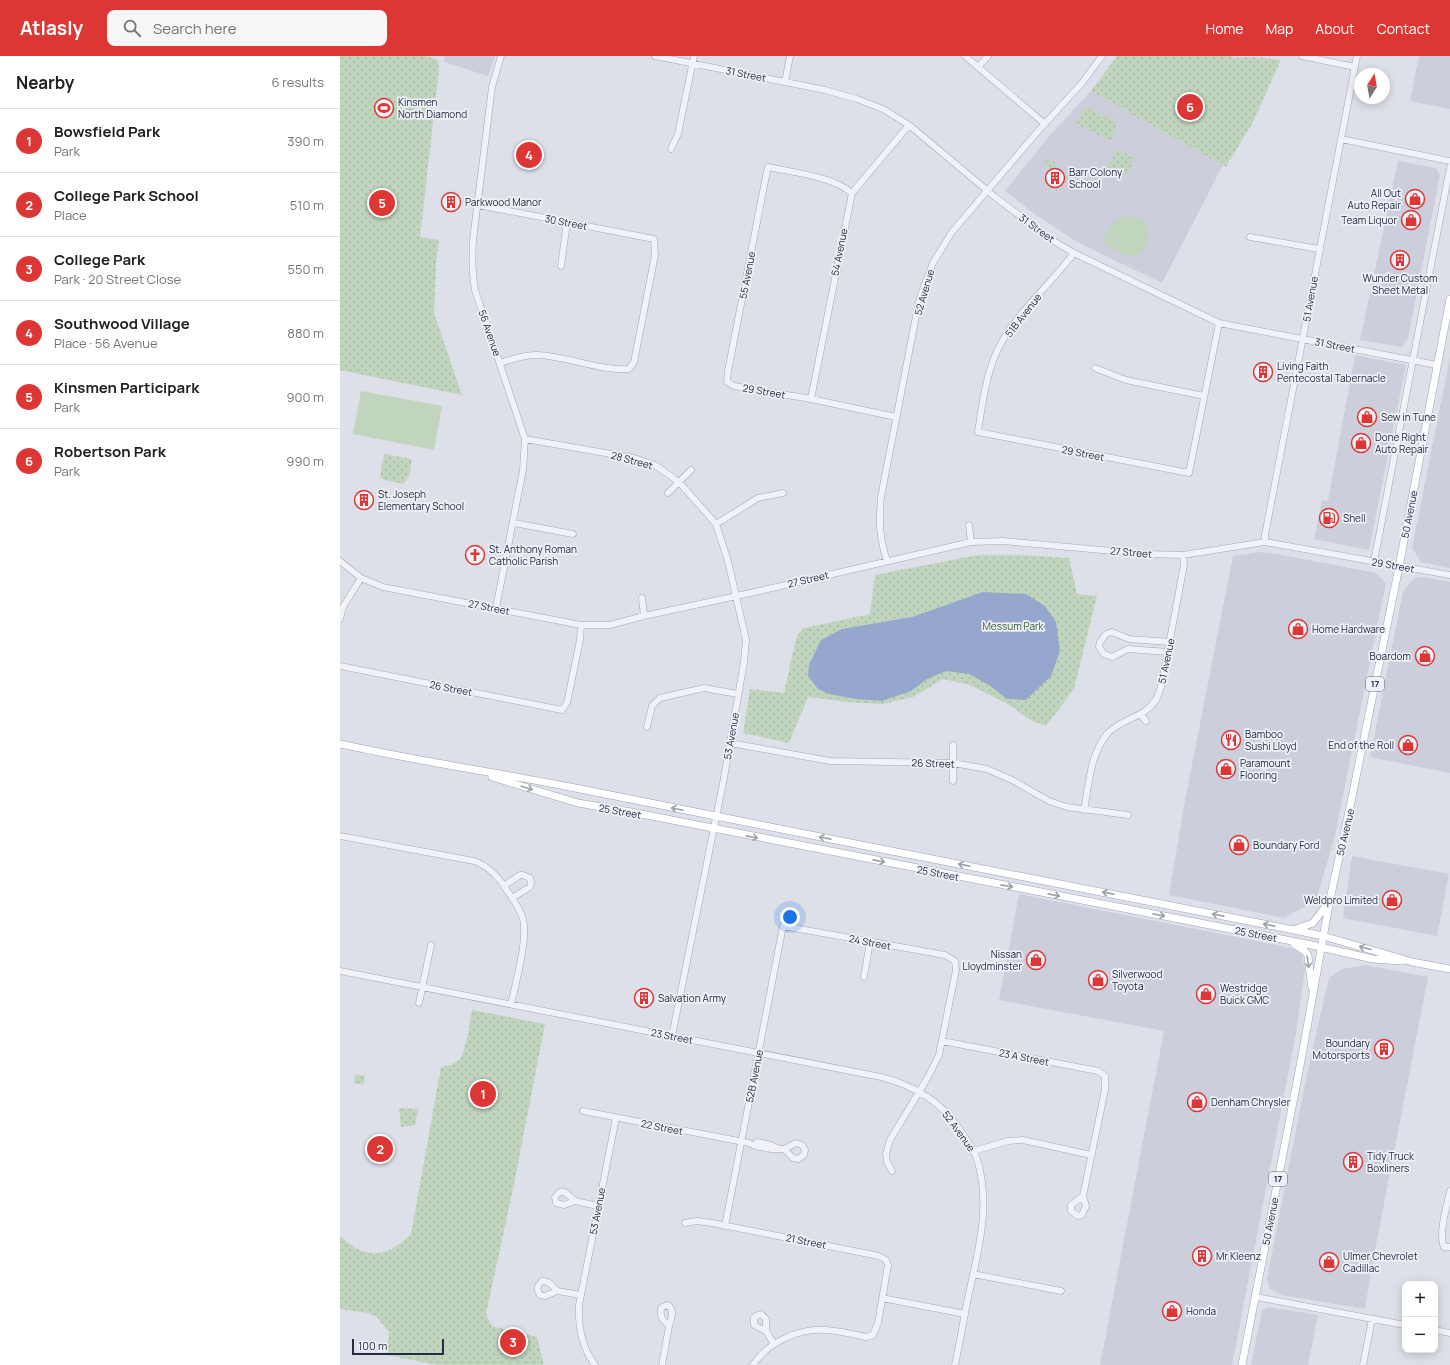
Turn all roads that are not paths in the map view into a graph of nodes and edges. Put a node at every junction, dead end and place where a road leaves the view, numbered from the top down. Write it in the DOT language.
graph roads {
  1 [pos="501,56"];
  2 [pos="656,56"];
  3 [pos="694,56"];
  4 [pos="790,56"];
  5 [pos="965,56"];
  6 [pos="988,56"];
  7 [pos="1102,56"];
  8 [pos="1302,56"];
  9 [pos="1357,56"];
  10 [pos="692,64"];
  11 [pos="978,67"];
  12 [pos="1355,67"];
  13 [pos="785,82"];
  14 [pos="1045,124"];
  15 [pos="909,125"];
  16 [pos="1341,139"];
  17 [pos="671,149"];
  18 [pos="1450,161"];
  19 [pos="1450,166"];
  20 [pos="988,190"];
  21 [pos="852,193"];
  22 [pos="478,205"];
  23 [pos="567,222"];
  24 [pos="1250,237"];
  25 [pos="1319,249"];
  26 [pos="1074,253"];
  27 [pos="561,266"];
  28 [pos="1450,299"];
  29 [pos="1219,323"];
  30 [pos="1303,339"];
  31 [pos="1413,360"];
  32 [pos="501,363"];
  33 [pos="1437,365"];
  34 [pos="1095,368"];
  35 [pos="727,382"];
  36 [pos="1204,396"];
  37 [pos="811,399"];
  38 [pos="896,417"];
  39 [pos="978,432"];
  40 [pos="525,440"];
  41 [pos="691,470"];
  42 [pos="679,482"];
  43 [pos="668,493"];
  44 [pos="783,493"];
  45 [pos="514,522"];
  46 [pos="716,524"];
  47 [pos="969,525"];
  48 [pos="573,534"];
  49 [pos="971,542"];
  50 [pos="1265,542"];
  51 [pos="1183,555"];
  52 [pos="340,561"];
  53 [pos="887,561"];
  54 [pos="1374,562"];
  55 [pos="1399,567"];
  56 [pos="1450,575"];
  57 [pos="361,578"];
  58 [pos="736,596"];
  59 [pos="642,598"];
  60 [pos="496,608"];
  61 [pos="644,616"];
  62 [pos="340,619"];
  63 [pos="581,625"];
  64 [pos="1128,639"];
  65 [pos="1149,640"];
  66 [pos="1170,642"];
  67 [pos="1128,648"];
  68 [pos="1148,649"];
  69 [pos="1168,652"];
  70 [pos="340,666"];
  71 [pos="738,694"];
  72 [pos="1140,714"];
  73 [pos="1146,721"];
  74 [pos="647,727"];
  75 [pos="730,742"];
  76 [pos="340,744"];
  77 [pos="953,745"];
  78 [pos="340,747"];
  79 [pos="368,750"];
  80 [pos="954,763"];
  81 [pos="463,768"];
  82 [pos="953,781"];
  83 [pos="1084,810"];
  84 [pos="1128,815"];
  85 [pos="716,817"];
  86 [pos="714,829"];
  87 [pos="340,836"];
  88 [pos="504,886"];
  89 [pos="512,898"];
  90 [pos="1330,899"];
  91 [pos="783,926"];
  92 [pos="1294,930"];
  93 [pos="1323,936"];
  94 [pos="1286,940"];
  95 [pos="870,942"];
  96 [pos="431,945"];
  97 [pos="1321,947"];
  98 [pos="1416,963"];
  99 [pos="1450,969"];
  100 [pos="340,971"];
  101 [pos="864,977"];
  102 [pos="422,988"];
  103 [pos="1312,994"];
  104 [pos="419,1003"];
  105 [pos="511,1004"];
  106 [pos="672,1036"];
  107 [pos="942,1041"];
  108 [pos="758,1053"];
  109 [pos="919,1092"];
  110 [pos="583,1111"];
  111 [pos="616,1118"];
  112 [pos="741,1142"];
  113 [pos="781,1149"];
  114 [pos="974,1151"];
  115 [pos="1091,1154"];
  116 [pos="892,1171"];
  117 [pos="1450,1191"];
  118 [pos="1083,1196"];
  119 [pos="575,1201"];
  120 [pos="598,1206"];
  121 [pos="685,1223"];
  122 [pos="725,1226"];
  123 [pos="1447,1247"];
  124 [pos="973,1274"];
  125 [pos="557,1291"];
  126 [pos="1061,1291"];
  127 [pos="580,1295"];
  128 [pos="1256,1297"];
  129 [pos="882,1298"];
  130 [pos="965,1314"];
  131 [pos="1372,1318"];
  132 [pos="1402,1324"];
  133 [pos="669,1326"];
  134 [pos="766,1331"];
  135 [pos="1438,1331"];
  136 [pos="1450,1333"];
  137 [pos="774,1344"];
  138 [pos="595,1365"];
  139 [pos="662,1365"];
  140 [pos="753,1365"];
  141 [pos="955,1365"];
  142 [pos="1242,1365"];
  143 [pos="1363,1365"];
  1 -- 22 [label="street, 56 Avenue"];
  2 -- 10 [label="street, 31 Street"];
  3 -- 10 [label="street"];
  4 -- 13 [label="street"];
  5 -- 11 [label="street"];
  6 -- 11 [label="street"];
  7 -- 14 [label="street, 52 Avenue"];
  8 -- 12 [label="street"];
  9 -- 12 [label="street, 51 Avenue"];
  10 -- 13 [label="street, 31 Street"];
  10 -- 17 [label="street"];
  11 -- 14 [label="street"];
  12 -- 16 [label="street, 51 Avenue"];
  13 -- 15 [label="street, 31 Street"];
  14 -- 20 [label="street, 52 Avenue"];
  15 -- 20 [label="street, 31 Street"];
  15 -- 21 [label="street, 54 Avenue"];
  16 -- 18 [label="street"];
  16 -- 25 [label="street, 51 Avenue"];
  19 -- 31 [label="street"];
  20 -- 26 [label="street, 31 Street"];
  20 -- 38 [label="street, 52 Avenue"];
  21 -- 35 [label="street, 55 Avenue"];
  21 -- 37 [label="street, 54 Avenue"];
  22 -- 23 [label="street, 30 Street"];
  22 -- 32 [label="street, 56 Avenue"];
  23 -- 27 [label="street"];
  23 -- 32 [label="street, 30 Street"];
  24 -- 25 [label="street"];
  25 -- 30 [label="street, 51 Avenue"];
  26 -- 29 [label="street, 31 Street"];
  26 -- 39 [label="street, 51B Avenue"];
  28 -- 33 [label="main road, 50 Avenue / 17"];
  29 -- 30 [label="street, 31 Street"];
  29 -- 36 [label="street"];
  30 -- 31 [label="street, 31 Street"];
  30 -- 50 [label="street, 51 Avenue"];
  31 -- 33 [label="street, 31 Street"];
  31 -- 54 [label="street"];
  32 -- 40 [label="street, 56 Avenue"];
  33 -- 55 [label="main road, 50 Avenue / 17"];
  34 -- 36 [label="street"];
  35 -- 37 [label="street, 29 Street"];
  36 -- 39 [label="street, 29 Street"];
  37 -- 38 [label="street, 29 Street"];
  38 -- 53 [label="street, 52 Avenue"];
  40 -- 42 [label="street, 28 Street"];
  40 -- 45 [label="street, 56 Avenue"];
  41 -- 42 [label="street"];
  42 -- 43 [label="street"];
  42 -- 46 [label="street, 28 Street"];
  44 -- 46 [label="street"];
  45 -- 48 [label="street"];
  45 -- 60 [label="street, 56 Avenue"];
  46 -- 58 [label="street, 53 Avenue"];
  47 -- 49 [label="street"];
  49 -- 51 [label="street, 27 Street"];
  49 -- 53 [label="street, 27 Street"];
  50 -- 51 [label="street, 27 Street"];
  50 -- 54 [label="street, 29 Street"];
  51 -- 66 [label="street, 51 Avenue"];
  52 -- 57 [label="street, 27 Street"];
  53 -- 58 [label="street, 27 Street"];
  54 -- 55 [label="street, 29 Street"];
  55 -- 56 [label="street, 29 Street"];
  55 -- 90 [label="main road, 50 Avenue / 17"];
  57 -- 60 [label="street, 27 Street"];
  57 -- 62 [label="street"];
  58 -- 61 [label="street, 27 Street"];
  58 -- 71 [label="street, 53 Avenue"];
  59 -- 61 [label="street"];
  60 -- 63 [label="street, 27 Street"];
  61 -- 63 [label="street, 27 Street"];
  63 -- 70 [label="street, 26 Street"];
  64 -- 65 [label="street"];
  64 -- 67 [label="street"];
  64 -- 67 [label="street"];
  65 -- 66 [label="street"];
  65 -- 68 [label="street"];
  66 -- 69 [label="street, 51 Avenue"];
  67 -- 68 [label="street"];
  68 -- 69 [label="street"];
  69 -- 72 [label="street, 51 Avenue"];
  71 -- 74 [label="street"];
  71 -- 75 [label="street, 53 Avenue"];
  72 -- 73 [label="street"];
  72 -- 83 [label="street, 51 Avenue"];
  75 -- 80 [label="street, 26 Street"];
  75 -- 85 [label="street, 53 Avenue"];
  76 -- 79 [label="main road, 25 Street"];
  77 -- 80 [label="street"];
  78 -- 79 [label="main road, 25 Street"];
  79 -- 81 [label="main road, 25 Street"];
  80 -- 82 [label="street"];
  80 -- 83 [label="street, 26 Street"];
  85 -- 81 [label="main road, 25 Street, one-way"];
  81 -- 86 [label="main road, 25 Street, one-way"];
  83 -- 84 [label="street, 26 Street"];
  85 -- 86 [label="street, 53 Avenue"];
  92 -- 85 [label="main road, 25 Street, one-way"];
  86 -- 94 [label="main road, 25 Street, one-way"];
  86 -- 106 [label="street, 53 Avenue"];
  87 -- 88 [label="street"];
  88 -- 89 [label="street"];
  88 -- 89 [label="street"];
  89 -- 105 [label="street"];
  90 -- 92 [label="main road"];
  90 -- 93 [label="main road, 50 Avenue / 17"];
  91 -- 95 [label="street, 24 Street"];
  91 -- 108 [label="street, 52B Avenue"];
  92 -- 93 [label="main road, 25 Street"];
  93 -- 97 [label="main road, 50 Avenue / 17"];
  98 -- 93 [label="main road, 25 Street, one-way"];
  94 -- 97 [label="main road, 25 Street"];
  94 -- 103 [label="main road, one-way"];
  95 -- 101 [label="street"];
  95 -- 107 [label="street, 24 Street"];
  96 -- 102 [label="street"];
  97 -- 98 [label="main road, 25 Street"];
  97 -- 103 [label="main road, 50 Avenue / 17"];
  98 -- 99 [label="main road, 25 Street"];
  100 -- 102 [label="street, 23 Street"];
  102 -- 104 [label="street"];
  102 -- 105 [label="street, 23 Street"];
  103 -- 128 [label="main road, 50 Avenue / 17"];
  105 -- 106 [label="street, 23 Street"];
  106 -- 108 [label="street, 23 Street"];
  107 -- 109 [label="street"];
  107 -- 115 [label="street, 23 A Street"];
  108 -- 109 [label="street, 23 Street"];
  108 -- 112 [label="street, 52B Avenue"];
  109 -- 114 [label="street, 52 Avenue"];
  109 -- 116 [label="street"];
  110 -- 111 [label="street, 22 Street"];
  111 -- 112 [label="street, 22 Street"];
  111 -- 120 [label="street, 53 Avenue"];
  112 -- 113 [label="street, 22 Street"];
  112 -- 122 [label="street, 52B Avenue"];
  114 -- 115 [label="street"];
  114 -- 124 [label="street, 52 Avenue"];
  115 -- 118 [label="street"];
  117 -- 123 [label="street"];
  119 -- 120 [label="street"];
  120 -- 127 [label="street, 53 Avenue"];
  121 -- 122 [label="street, 21 Street"];
  122 -- 129 [label="street, 21 Street"];
  124 -- 126 [label="street"];
  124 -- 130 [label="street, 52 Avenue"];
  125 -- 127 [label="street"];
  127 -- 138 [label="street, 53 Avenue"];
  128 -- 131 [label="street"];
  128 -- 142 [label="main road, 50 Avenue / 17"];
  129 -- 130 [label="street"];
  129 -- 137 [label="street"];
  130 -- 141 [label="street, 52 Avenue"];
  131 -- 132 [label="street"];
  131 -- 143 [label="street"];
  133 -- 139 [label="street"];
  134 -- 137 [label="street"];
  135 -- 136 [label="street"];
  137 -- 140 [label="street"];
}
